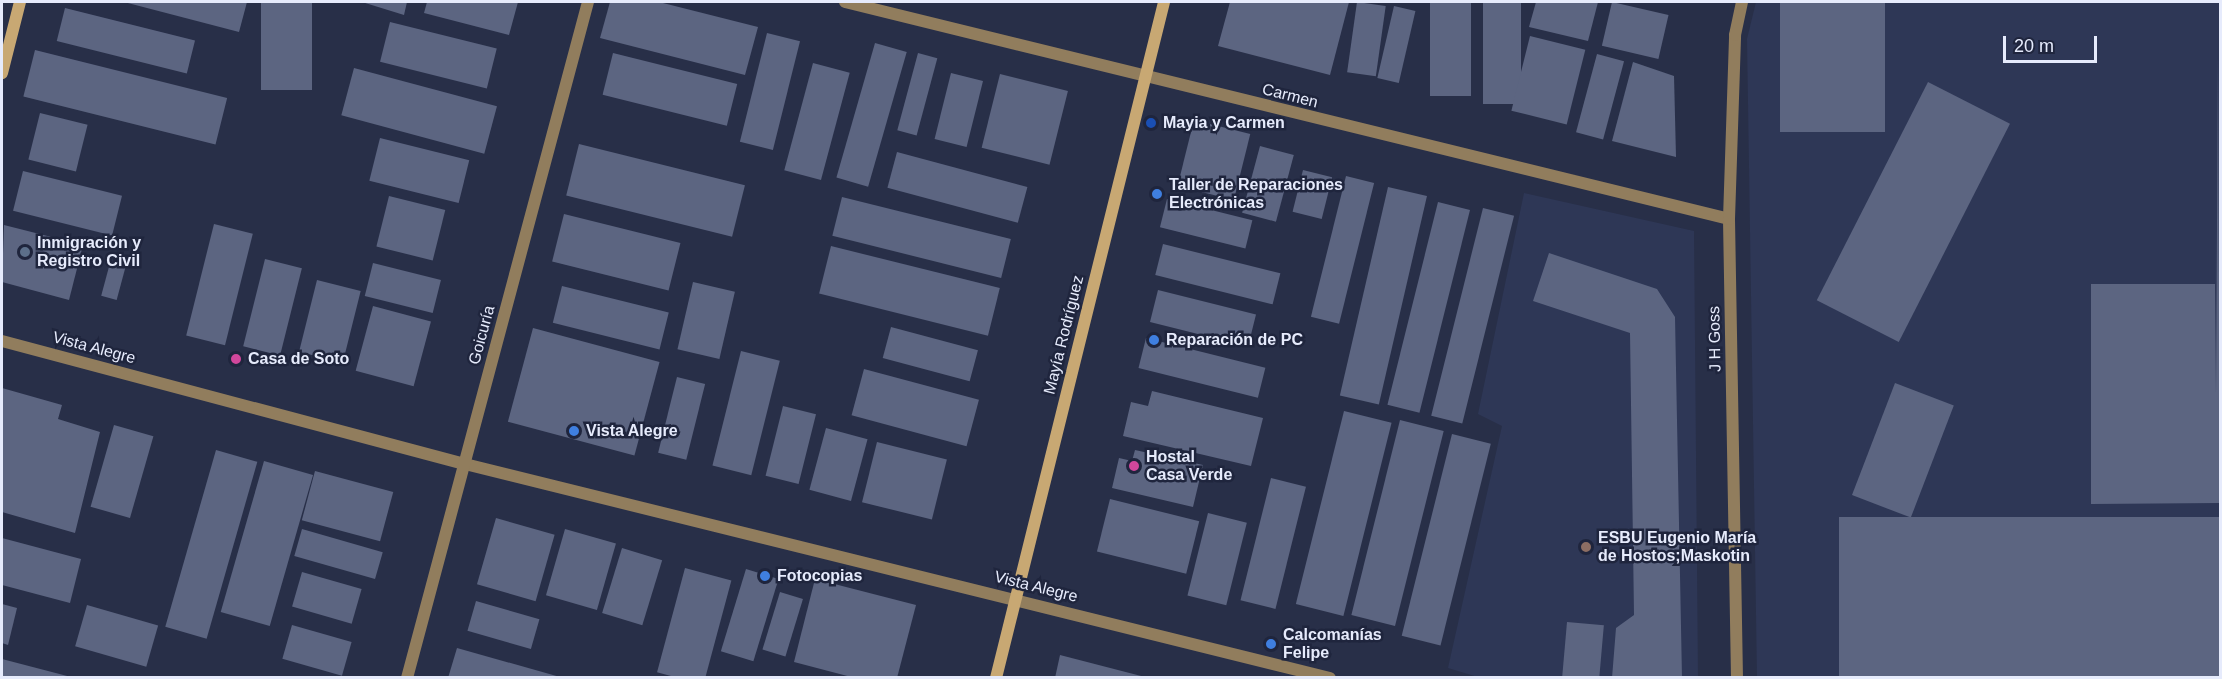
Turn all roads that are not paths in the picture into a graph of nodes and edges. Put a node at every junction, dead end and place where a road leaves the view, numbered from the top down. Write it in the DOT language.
graph roads {
  1 [pos="20,2"];
  2 [pos="588,2"];
  3 [pos="844,2"];
  4 [pos="1164,2"];
  5 [pos="1742,2"];
  6 [pos="2,73"];
  7 [pos="1145,78"];
  8 [pos="1729,219"];
  9 [pos="2,341"];
  10 [pos="465,464"];
  11 [pos="1015,599"];
  12 [pos="407,678"];
  13 [pos="996,678"];
  14 [pos="1330,678"];
  15 [pos="1737,678"];
  1 -- 6 [label="main road"];
  2 -- 10 [label="street, Goicuría"];
  3 -- 7 [label="street, Carmen"];
  4 -- 7 [label="main road, Mayía Rodríguez"];
  5 -- 8 [label="street, J H Goss"];
  7 -- 8 [label="street, Carmen"];
  7 -- 11 [label="main road, Mayía Rodríguez"];
  8 -- 15 [label="street, J H Goss"];
  9 -- 10 [label="street, Vista Alegre"];
  10 -- 11 [label="street, Vista Alegre"];
  10 -- 12 [label="street, Goicuría"];
  11 -- 13 [label="main road, Mayía Rodríguez"];
  11 -- 14 [label="street, Vista Alegre"];
}
